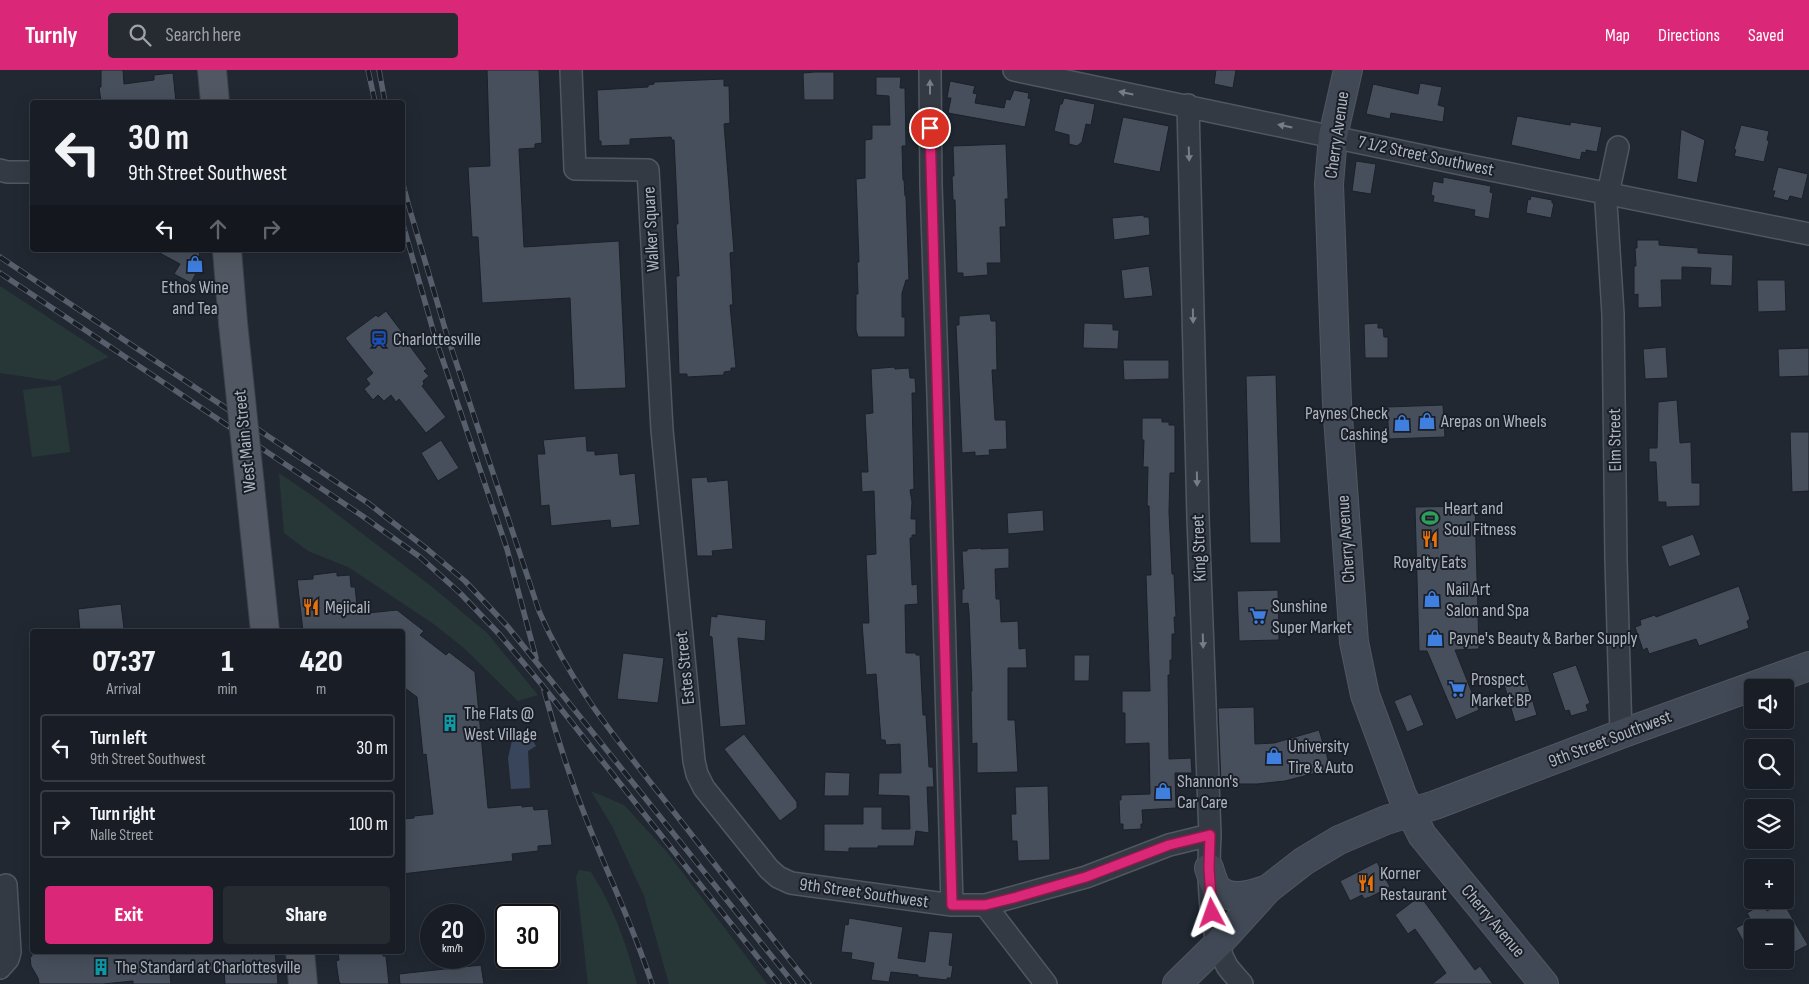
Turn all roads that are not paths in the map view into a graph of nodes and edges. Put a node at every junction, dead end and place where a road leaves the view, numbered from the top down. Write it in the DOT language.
graph roads {
  1 [pos="212,70"];
  2 [pos="571,70"];
  3 [pos="930,70"];
  4 [pos="1014,70"];
  5 [pos="1348,70"];
  6 [pos="215,100"];
  7 [pos="1188,105"];
  8 [pos="1333,136"];
  9 [pos="1618,147"];
  10 [pos="0,170"];
  11 [pos="30,172"];
  12 [pos="1608,194"];
  13 [pos="1809,234"];
  14 [pos="227,252"];
  15 [pos="662,430"];
  16 [pos="265,629"];
  17 [pos="1809,666"];
  18 [pos="1621,734"];
  19 [pos="1411,813"];
  20 [pos="1210,835"];
  21 [pos="1209,868"];
  22 [pos="778,877"];
  23 [pos="6,885"];
  24 [pos="1268,889"];
  25 [pos="952,905"];
  26 [pos="985,905"];
  27 [pos="1219,943"];
  28 [pos="300,954"];
  29 [pos="1,967"];
  30 [pos="303,984"];
  31 [pos="1046,984"];
  32 [pos="1177,984"];
  33 [pos="1242,984"];
  34 [pos="1544,984"];
  1 -- 6 [label="main road"];
  2 -- 15 [label="street, Walker Square"];
  25 -- 3 [label="street, one-way"];
  7 -- 4 [label="street, 7 1/2 Street Southwest, one-way"];
  5 -- 8 [label="main road, Cherry Avenue"];
  8 -- 7 [label="street, 7 1/2 Street Southwest, one-way"];
  7 -- 20 [label="street, King Street, one-way"];
  8 -- 12 [label="street, 7 1/2 Street Southwest"];
  8 -- 19 [label="main road, Cherry Avenue"];
  9 -- 12 [label="street, Elm Street"];
  10 -- 11 [label="street"];
  12 -- 13 [label="street, 7 1/2 Street Southwest"];
  12 -- 18 [label="street, Elm Street"];
  14 -- 16 [label="main road, West Main Street, bridge"];
  15 -- 22 [label="street, Estes Street"];
  17 -- 18 [label="main road, 9th Street Southwest"];
  18 -- 19 [label="main road, 9th Street Southwest"];
  19 -- 24 [label="main road, 9th Street Southwest"];
  19 -- 34 [label="main road, Cherry Avenue"];
  20 -- 21 [label="street, King Street"];
  20 -- 26 [label="street, 9th Street Southwest"];
  21 -- 24 [label="main road"];
  21 -- 27 [label="street, King Street"];
  22 -- 25 [label="street, 9th Street Southwest"];
  23 -- 29 [label="street"];
  24 -- 27 [label="main road"];
  25 -- 26 [label="street, 9th Street Southwest"];
  26 -- 31 [label="street"];
  27 -- 32 [label="main road"];
  27 -- 33 [label="street, King Street"];
  28 -- 30 [label="main road"];
}
